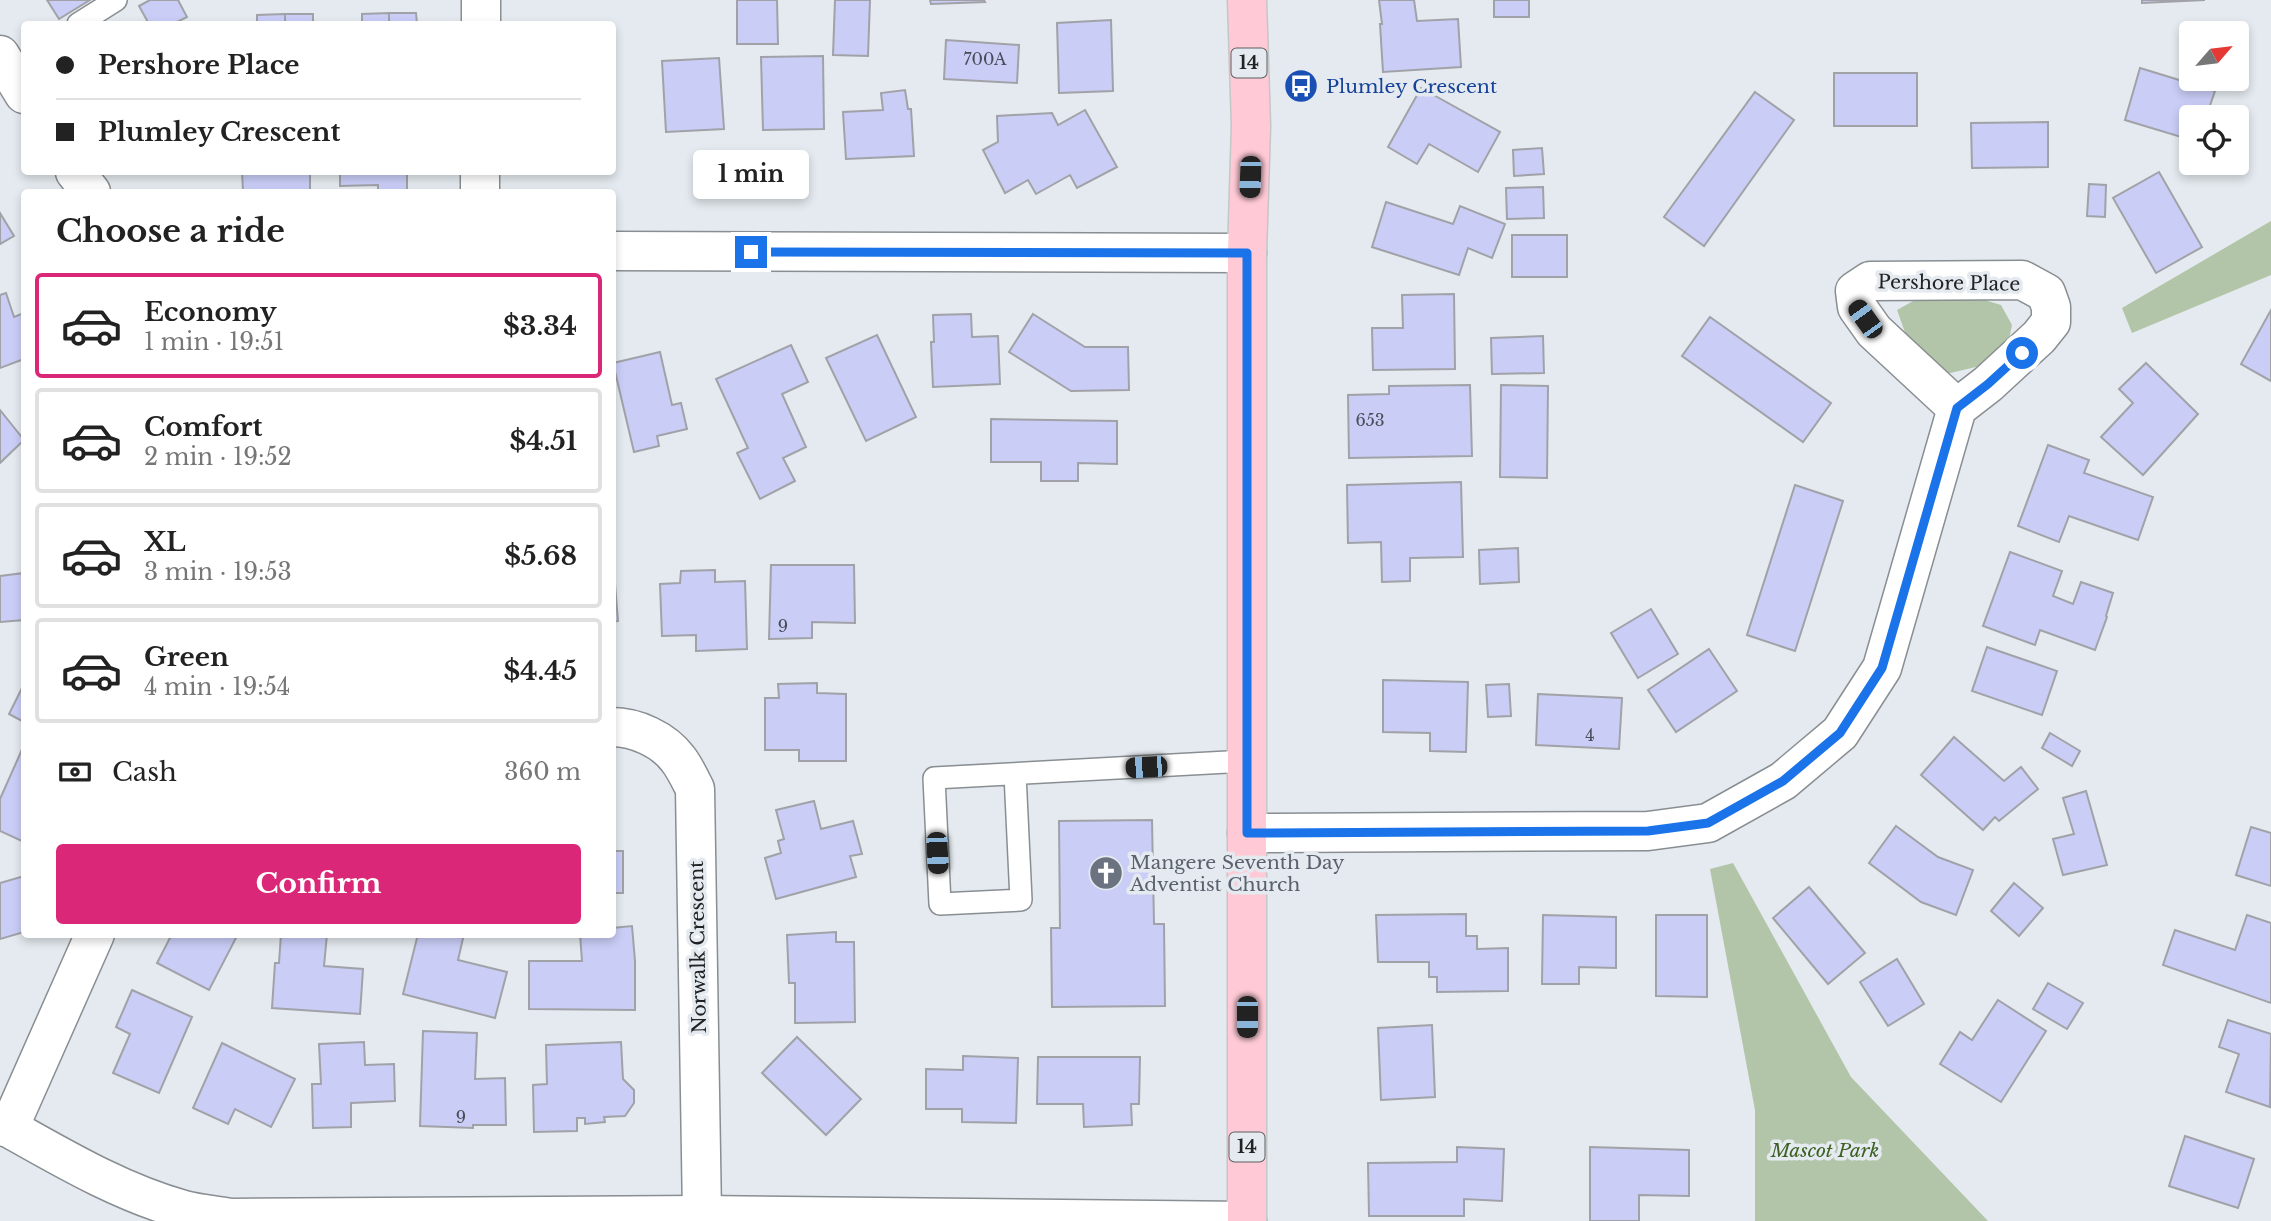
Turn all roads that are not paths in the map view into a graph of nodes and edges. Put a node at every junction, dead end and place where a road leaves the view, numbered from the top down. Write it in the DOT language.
graph roads {
  1 [pos="116,0"];
  2 [pos="481,0"];
  3 [pos="1247,0"];
  4 [pos="83,21"];
  5 [pos="481,21"];
  6 [pos="77,175"];
  7 [pos="89,189"];
  8 [pos="616,251"];
  9 [pos="1247,253"];
  10 [pos="1957,408"];
  11 [pos="616,727"];
  12 [pos="1246,761"];
  13 [pos="1015,774"];
  14 [pos="1247,833"];
  15 [pos="93,938"];
  16 [pos="4,1127"];
  17 [pos="702,1215"];
  18 [pos="332,1219"];
  19 [pos="1247,1221"];
  1 -- 4 [label="lane"];
  2 -- 5 [label="street"];
  3 -- 9 [label="main road, 14"];
  6 -- 7 [label="street"];
  8 -- 9 [label="street"];
  9 -- 12 [label="main road, 14"];
  10 -- 10 [label="street, Pershore Place"];
  10 -- 14 [label="street"];
  11 -- 17 [label="street, Norwalk Crescent"];
  12 -- 13 [label="lane"];
  12 -- 14 [label="main road, 14"];
  13 -- 13 [label="lane"];
  14 -- 19 [label="main road, 14"];
  15 -- 16 [label="street"];
  16 -- 18 [label="street"];
  17 -- 18 [label="street"];
  17 -- 19 [label="street"];
}
